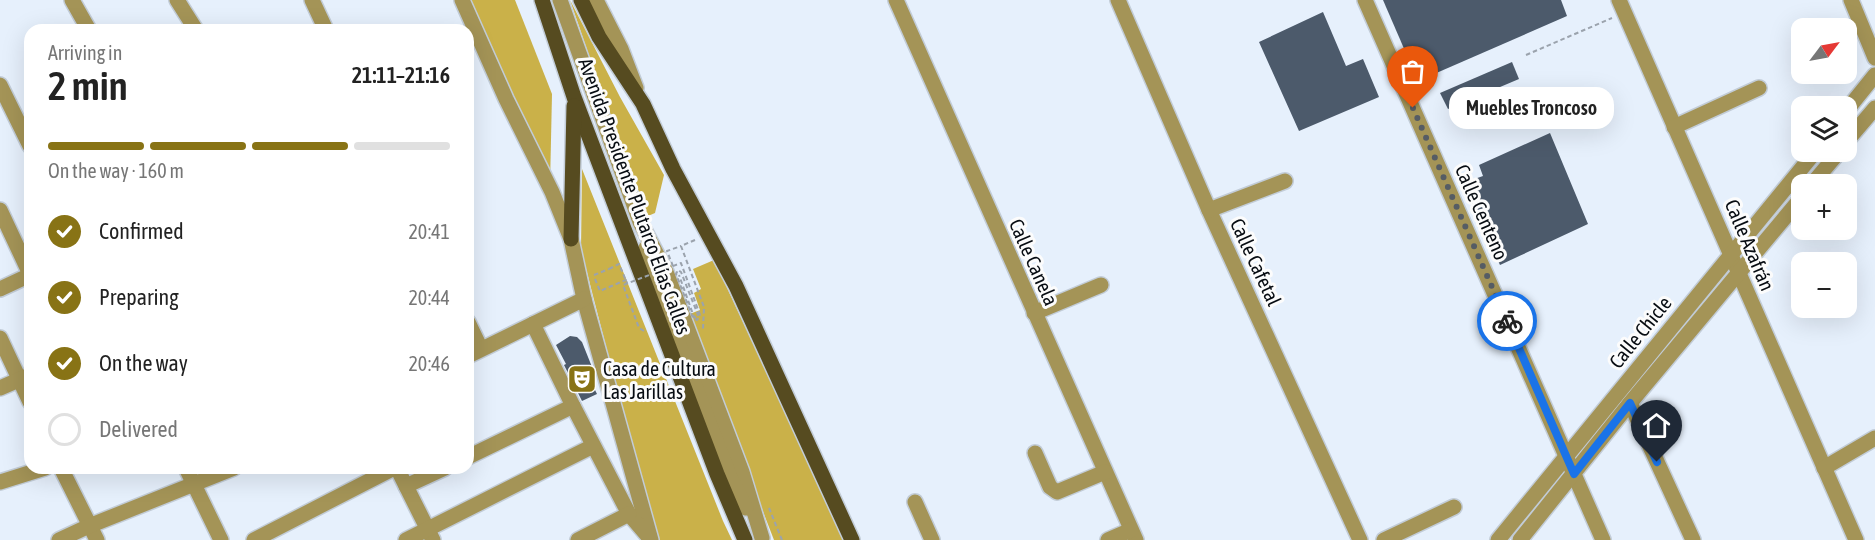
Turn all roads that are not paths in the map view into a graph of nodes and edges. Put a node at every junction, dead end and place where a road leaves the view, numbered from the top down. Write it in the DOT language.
graph roads {
  1 [pos="72,0"];
  2 [pos="177,0"];
  3 [pos="312,0"];
  4 [pos="462,0"];
  5 [pos="542,0"];
  6 [pos="560,0"];
  7 [pos="581,0"];
  8 [pos="596,0"];
  9 [pos="896,0"];
  10 [pos="1118,0"];
  11 [pos="1365,0"];
  12 [pos="1851,0"];
  13 [pos="1622,6"];
  14 [pos="86,24"];
  15 [pos="192,24"];
  16 [pos="323,24"];
  17 [pos="473,24"];
  18 [pos="474,27"];
  19 [pos="1875,58"];
  20 [pos="1875,75"];
  21 [pos="0,85"];
  22 [pos="1759,88"];
  23 [pos="574,97"];
  24 [pos="1857,97"];
  25 [pos="643,104"];
  26 [pos="1875,108"];
  27 [pos="1674,127"];
  28 [pos="1857,129"];
  29 [pos="24,134"];
  30 [pos="1831,162"];
  31 [pos="1820,174"];
  32 [pos="1286,181"];
  33 [pos="1791,189"];
  34 [pos="0,210"];
  35 [pos="1209,210"];
  36 [pos="1791,210"];
  37 [pos="571,239"];
  38 [pos="1731,252"];
  39 [pos="24,261"];
  40 [pos="1739,272"];
  41 [pos="24,277"];
  42 [pos="1101,285"];
  43 [pos="0,289"];
  44 [pos="584,299"];
  45 [pos="1034,313"];
  46 [pos="533,324"];
  47 [pos="0,338"];
  48 [pos="475,353"];
  49 [pos="24,375"];
  50 [pos="24,377"];
  51 [pos="0,388"];
  52 [pos="1630,403"];
  53 [pos="573,406"];
  54 [pos="1875,438"];
  55 [pos="593,446"];
  56 [pos="1035,453"];
  57 [pos="474,454"];
  58 [pos="1566,456"];
  59 [pos="1824,468"];
  60 [pos="1105,472"];
  61 [pos="26,474"];
  62 [pos="65,474"];
  63 [pos="189,474"];
  64 [pos="220,474"];
  65 [pos="383,474"];
  66 [pos="399,474"];
  67 [pos="432,474"];
  68 [pos="1574,474"];
  69 [pos="0,482"];
  70 [pos="194,485"];
  71 [pos="406,486"];
  72 [pos="915,502"];
  73 [pos="1454,507"];
  74 [pos="629,514"];
  75 [pos="89,526"];
  76 [pos="430,534"];
  77 [pos="1134,535"];
  78 [pos="762,539"];
  79 [pos="59,540"];
  80 [pos="97,540"];
  81 [pos="220,540"];
  82 [pos="254,540"];
  83 [pos="406,540"];
  84 [pos="578,540"];
  85 [pos="651,540"];
  86 [pos="745,540"];
  87 [pos="852,540"];
  88 [pos="932,540"];
  89 [pos="1108,540"];
  90 [pos="1360,540"];
  91 [pos="1384,540"];
  92 [pos="1498,540"];
  93 [pos="1520,540"];
  94 [pos="1603,540"];
  95 [pos="1693,540"];
  96 [pos="1856,540"];
  1 -- 14 [label="street"];
  2 -- 15 [label="street"];
  3 -- 16 [label="street"];
  4 -- 17 [label="street"];
  5 -- 23 [label="main road, Avenida Presidente Plutarco Elías Calles"];
  6 -- 78 [label="street"];
  7 -- 25 [label="main road, Avenida Presidente Plutarco Elías Calles"];
  8 -- 25 [label="street, Avenida Presidente Plutarco Elías Calles"];
  9 -- 45 [label="street, Calle Canela"];
  10 -- 35 [label="street, Calle Cafetal"];
  11 -- 58 [label="street, Calle Centeno"];
  12 -- 19 [label="street"];
  13 -- 27 [label="street, Calle Azafrán"];
  18 -- 37 [label="street"];
  20 -- 24 [label="street"];
  21 -- 29 [label="street"];
  22 -- 27 [label="street"];
  23 -- 37 [label="main road"];
  23 -- 86 [label="main road, Avenida Presidente Plutarco Elías Calles"];
  25 -- 87 [label="main road, Avenida Presidente Plutarco Elías Calles"];
  26 -- 28 [label="street"];
  27 -- 38 [label="street, Calle Azafrán"];
  30 -- 31 [label="street"];
  32 -- 35 [label="street"];
  33 -- 38 [label="street, Calle Chicle"];
  34 -- 39 [label="street"];
  35 -- 90 [label="street, Calle Cafetal"];
  36 -- 40 [label="street, Calle Chicle"];
  37 -- 44 [label="street"];
  38 -- 40 [label="street, Calle Azafrán"];
  38 -- 58 [label="street, Calle Chicle"];
  40 -- 52 [label="street, Calle Chicle"];
  40 -- 59 [label="street, Calle Azafrán"];
  41 -- 43 [label="street"];
  42 -- 45 [label="street"];
  44 -- 46 [label="street"];
  44 -- 85 [label="street"];
  45 -- 60 [label="street, Calle Canela"];
  46 -- 48 [label="street"];
  46 -- 53 [label="street"];
  47 -- 49 [label="street"];
  50 -- 51 [label="street"];
  52 -- 68 [label="street, Calle Chicle"];
  52 -- 95 [label="street"];
  53 -- 55 [label="street"];
  53 -- 57 [label="street"];
  54 -- 59 [label="street"];
  55 -- 74 [label="street"];
  55 -- 76 [label="street"];
  56 -- 60 [label="street"];
  58 -- 68 [label="street, Calle Centeno"];
  58 -- 92 [label="street, Calle Chicle"];
  59 -- 96 [label="street, Calle Azafrán"];
  60 -- 77 [label="street, Calle Canela"];
  61 -- 69 [label="street"];
  62 -- 75 [label="street"];
  63 -- 70 [label="street"];
  64 -- 70 [label="street"];
  65 -- 82 [label="street"];
  66 -- 71 [label="street"];
  67 -- 71 [label="street"];
  68 -- 93 [label="street, Calle Chicle"];
  68 -- 94 [label="street, Calle Centeno"];
  70 -- 75 [label="street"];
  70 -- 81 [label="street"];
  71 -- 76 [label="street"];
  72 -- 88 [label="street"];
  73 -- 91 [label="street"];
  74 -- 84 [label="street"];
  74 -- 85 [label="street"];
  75 -- 79 [label="street"];
  75 -- 80 [label="street"];
  76 -- 83 [label="street"];
  77 -- 89 [label="street"];
}
